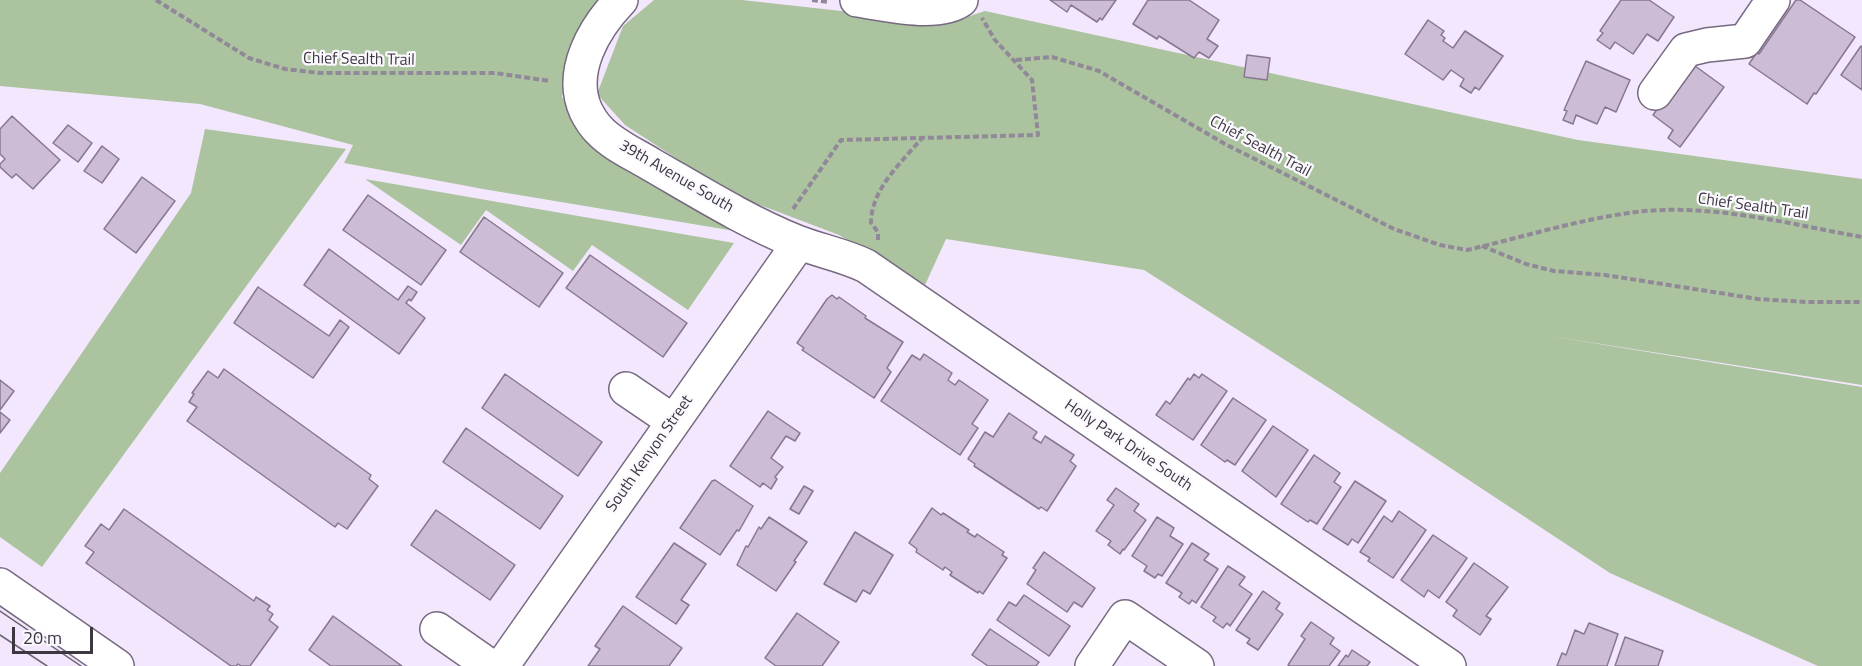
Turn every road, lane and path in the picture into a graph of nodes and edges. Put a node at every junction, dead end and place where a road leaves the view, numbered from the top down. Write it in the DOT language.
graph roads {
  1 [pos="156,0"];
  2 [pos="621,0"];
  3 [pos="857,0"];
  4 [pos="1773,0"];
  5 [pos="965,5"];
  6 [pos="1016,60"];
  7 [pos="579,85"];
  8 [pos="1656,93"];
  9 [pos="922,137"];
  10 [pos="794,230"];
  11 [pos="1862,237"];
  12 [pos="876,245"];
  13 [pos="1482,246"];
  14 [pos="1862,302"];
  15 [pos="626,389"];
  16 [pos="673,421"];
  17 [pos="0,585"];
  18 [pos="437,629"];
  19 [pos="117,666"];
  20 [pos="490,666"];
  21 [pos="502,666"];
  22 [pos="1092,666"];
  23 [pos="1197,666"];
  24 [pos="1449,666"];
  1 -- 7 [label="path, Chief Sealth Trail"];
  2 -- 7 [label="street"];
  3 -- 5 [label="street"];
  4 -- 8 [label="street"];
  5 -- 6 [label="path"];
  6 -- 9 [label="path"];
  6 -- 13 [label="path, Chief Sealth Trail"];
  7 -- 10 [label="street, 39th Avenue South"];
  9 -- 10 [label="path"];
  9 -- 12 [label="path"];
  10 -- 16 [label="street, South Kenyon Street"];
  10 -- 24 [label="street, Holly Park Drive South"];
  11 -- 13 [label="path, Chief Sealth Trail"];
  13 -- 14 [label="path"];
  15 -- 16 [label="street"];
  16 -- 21 [label="street, South Kenyon Street"];
  17 -- 19 [label="street"];
  18 -- 20 [label="street"];
  22 -- 23 [label="street"];
}
